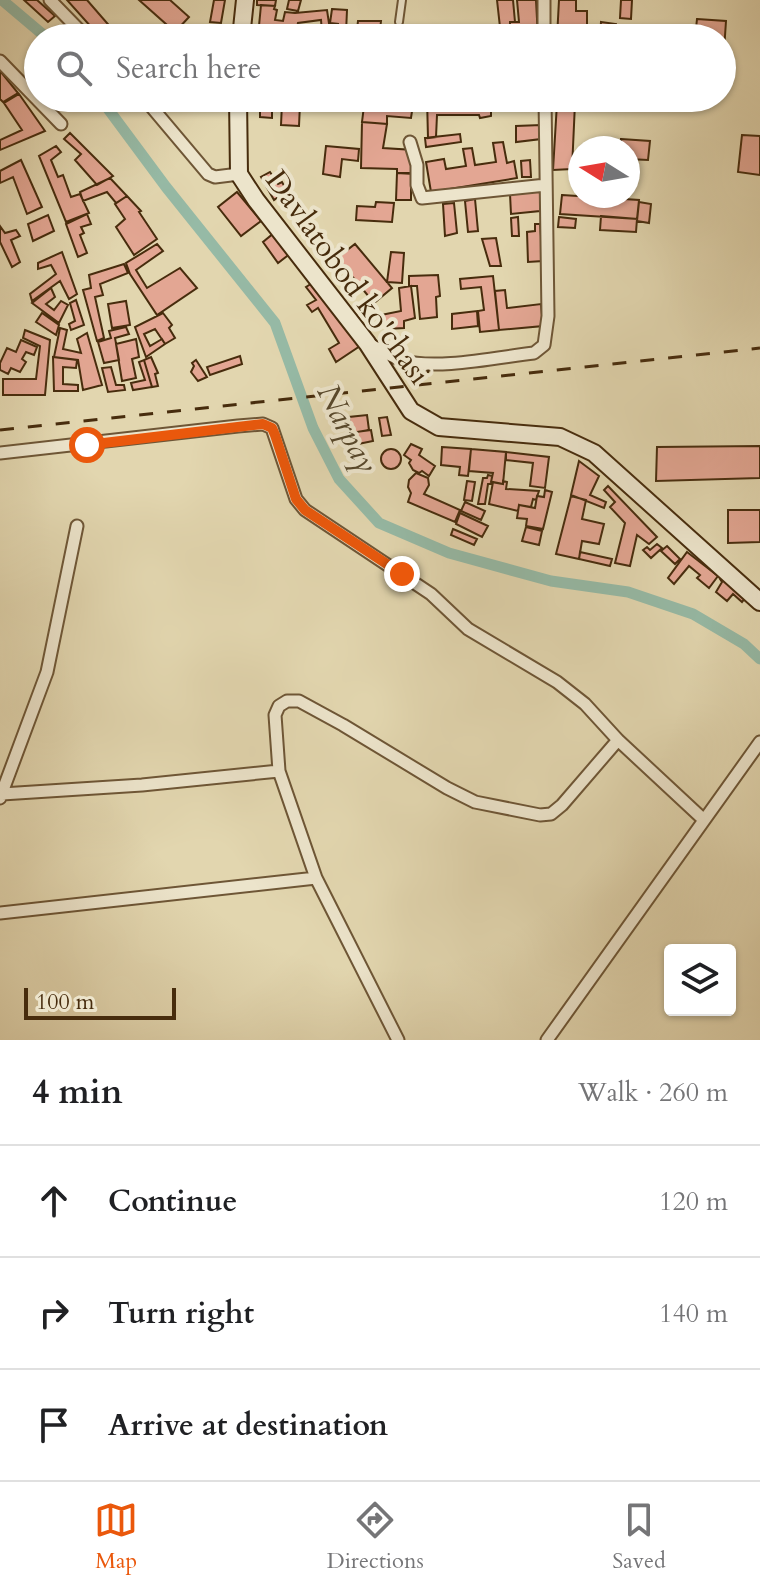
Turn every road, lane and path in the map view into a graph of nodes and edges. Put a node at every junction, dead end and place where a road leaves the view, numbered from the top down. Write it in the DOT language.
graph roads {
  1 [pos="50,0"];
  2 [pos="245,0"];
  3 [pos="402,0"];
  4 [pos="544,0"];
  5 [pos="399,22"];
  6 [pos="73,24"];
  7 [pos="242,24"];
  8 [pos="544,24"];
  9 [pos="0,61"];
  10 [pos="24,86"];
  11 [pos="49,112"];
  12 [pos="156,112"];
  13 [pos="238,112"];
  14 [pos="545,112"];
  15 [pos="61,124"];
  16 [pos="410,142"];
  17 [pos="239,174"];
  18 [pos="546,185"];
  19 [pos="367,343"];
  20 [pos="0,453"];
  21 [pos="77,526"];
  22 [pos="760,602"];
  23 [pos="618,740"];
  24 [pos="760,742"];
  25 [pos="279,771"];
  26 [pos="1,796"];
  27 [pos="704,820"];
  28 [pos="316,878"];
  29 [pos="0,913"];
  30 [pos="398,1040"];
  31 [pos="547,1040"];
  1 -- 6 [label="street"];
  2 -- 7 [label="street"];
  3 -- 5 [label="lane"];
  4 -- 8 [label="street"];
  9 -- 10 [label="street"];
  11 -- 15 [label="street"];
  12 -- 17 [label="street"];
  13 -- 17 [label="street, Davlatobod ko'chasi"];
  14 -- 18 [label="street"];
  16 -- 18 [label="street"];
  17 -- 19 [label="street, Davlatobod ko'chasi"];
  18 -- 19 [label="street"];
  19 -- 22 [label="street, Davlatobod ko'chasi"];
  20 -- 23 [label="street"];
  21 -- 26 [label="street"];
  23 -- 25 [label="street"];
  23 -- 27 [label="street"];
  24 -- 27 [label="street"];
  25 -- 26 [label="street"];
  25 -- 28 [label="street"];
  27 -- 31 [label="street"];
  28 -- 29 [label="street"];
  28 -- 30 [label="street"];
}
